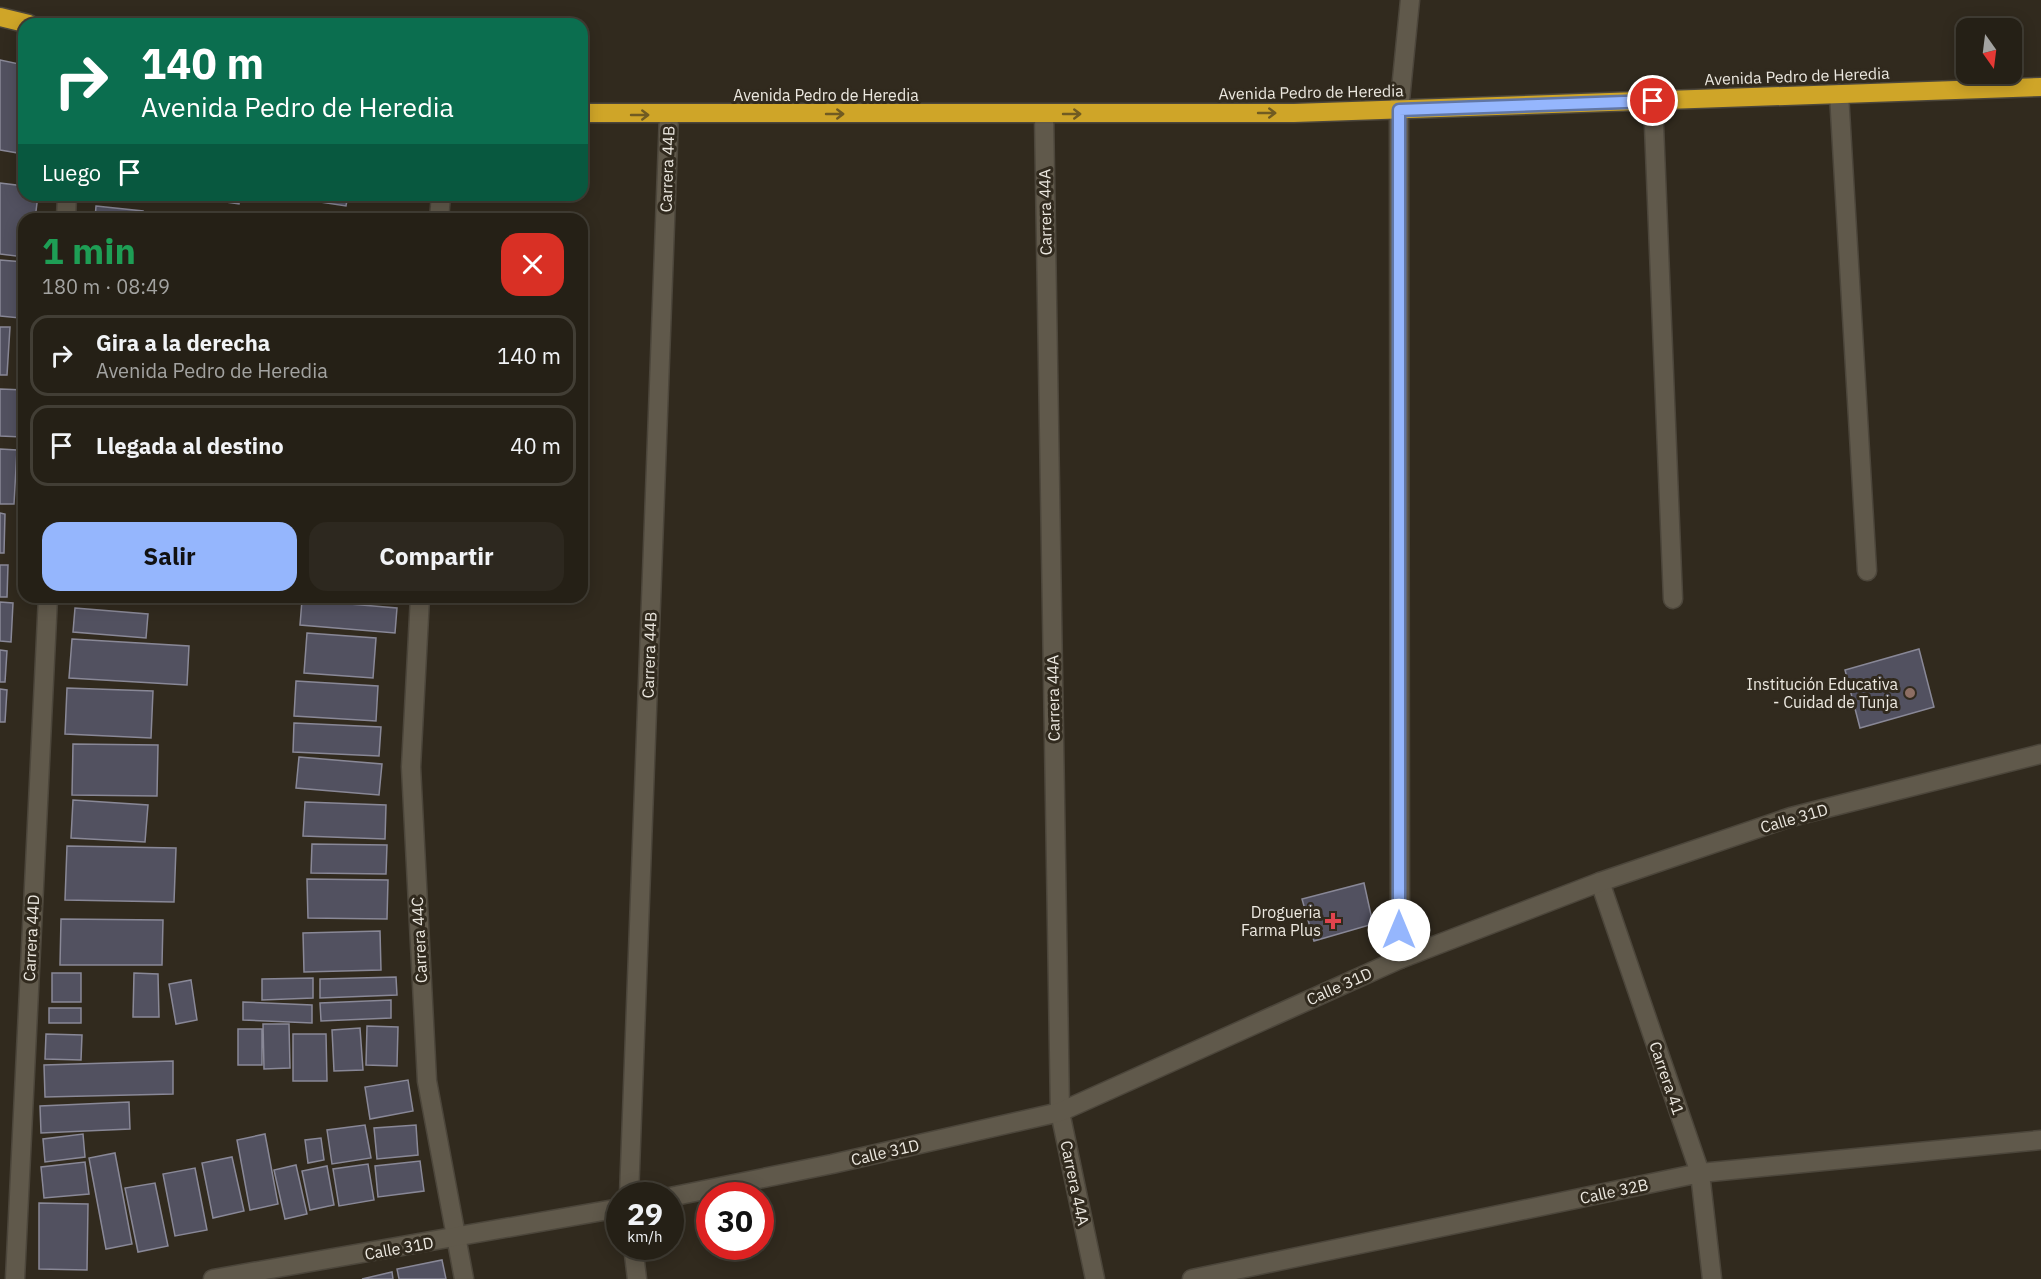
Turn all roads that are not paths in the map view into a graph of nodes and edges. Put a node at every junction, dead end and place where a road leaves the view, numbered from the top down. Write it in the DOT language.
graph roads {
  1 [pos="1410,0"];
  2 [pos="0,17"];
  3 [pos="18,21"];
  4 [pos="2041,87"];
  5 [pos="1839,94"];
  6 [pos="1653,101"];
  7 [pos="1399,110"];
  8 [pos="588,113"];
  9 [pos="1044,114"];
  10 [pos="669,115"];
  11 [pos="1867,570"];
  12 [pos="1673,599"];
  13 [pos="48,603"];
  14 [pos="420,603"];
  15 [pos="2041,754"];
  16 [pos="1600,882"];
  17 [pos="1400,959"];
  18 [pos="1060,1112"];
  19 [pos="2041,1140"];
  20 [pos="1700,1173"];
  21 [pos="630,1182"];
  22 [pos="684,1194"];
  23 [pos="606,1211"];
  24 [pos="458,1238"];
  25 [pos="635,1260"];
  26 [pos="15,1279"];
  27 [pos="213,1279"];
  28 [pos="464,1279"];
  29 [pos="637,1279"];
  30 [pos="1095,1279"];
  31 [pos="1192,1279"];
  32 [pos="1712,1279"];
  1 -- 7 [label="street"];
  2 -- 3 [label="highway"];
  4 -- 5 [label="highway, Avenida Pedro de Heredia"];
  5 -- 6 [label="highway, Avenida Pedro de Heredia"];
  5 -- 11 [label="street"];
  6 -- 7 [label="highway, Avenida Pedro de Heredia"];
  6 -- 12 [label="street"];
  9 -- 7 [label="highway, Avenida Pedro de Heredia, one-way"];
  7 -- 17 [label="street"];
  8 -- 10 [label="highway, Avenida Pedro de Heredia, one-way"];
  10 -- 9 [label="highway, Avenida Pedro de Heredia, one-way"];
  9 -- 18 [label="street, Carrera 44A"];
  10 -- 21 [label="street, Carrera 44B"];
  13 -- 26 [label="street, Carrera 44D"];
  14 -- 24 [label="street, Carrera 44C"];
  15 -- 16 [label="street, Calle 31D"];
  16 -- 17 [label="street, Calle 31D"];
  16 -- 20 [label="street, Carrera 41"];
  17 -- 18 [label="street, Calle 31D"];
  18 -- 22 [label="street, Calle 31D"];
  18 -- 30 [label="street, Carrera 44A"];
  19 -- 20 [label="street, Calle 32B"];
  20 -- 31 [label="street, Calle 32B"];
  20 -- 32 [label="street, Carrera 41"];
  23 -- 24 [label="street, Calle 31D"];
  24 -- 27 [label="street, Calle 31D"];
  24 -- 28 [label="street, Carrera 44C"];
  25 -- 29 [label="street"];
}
